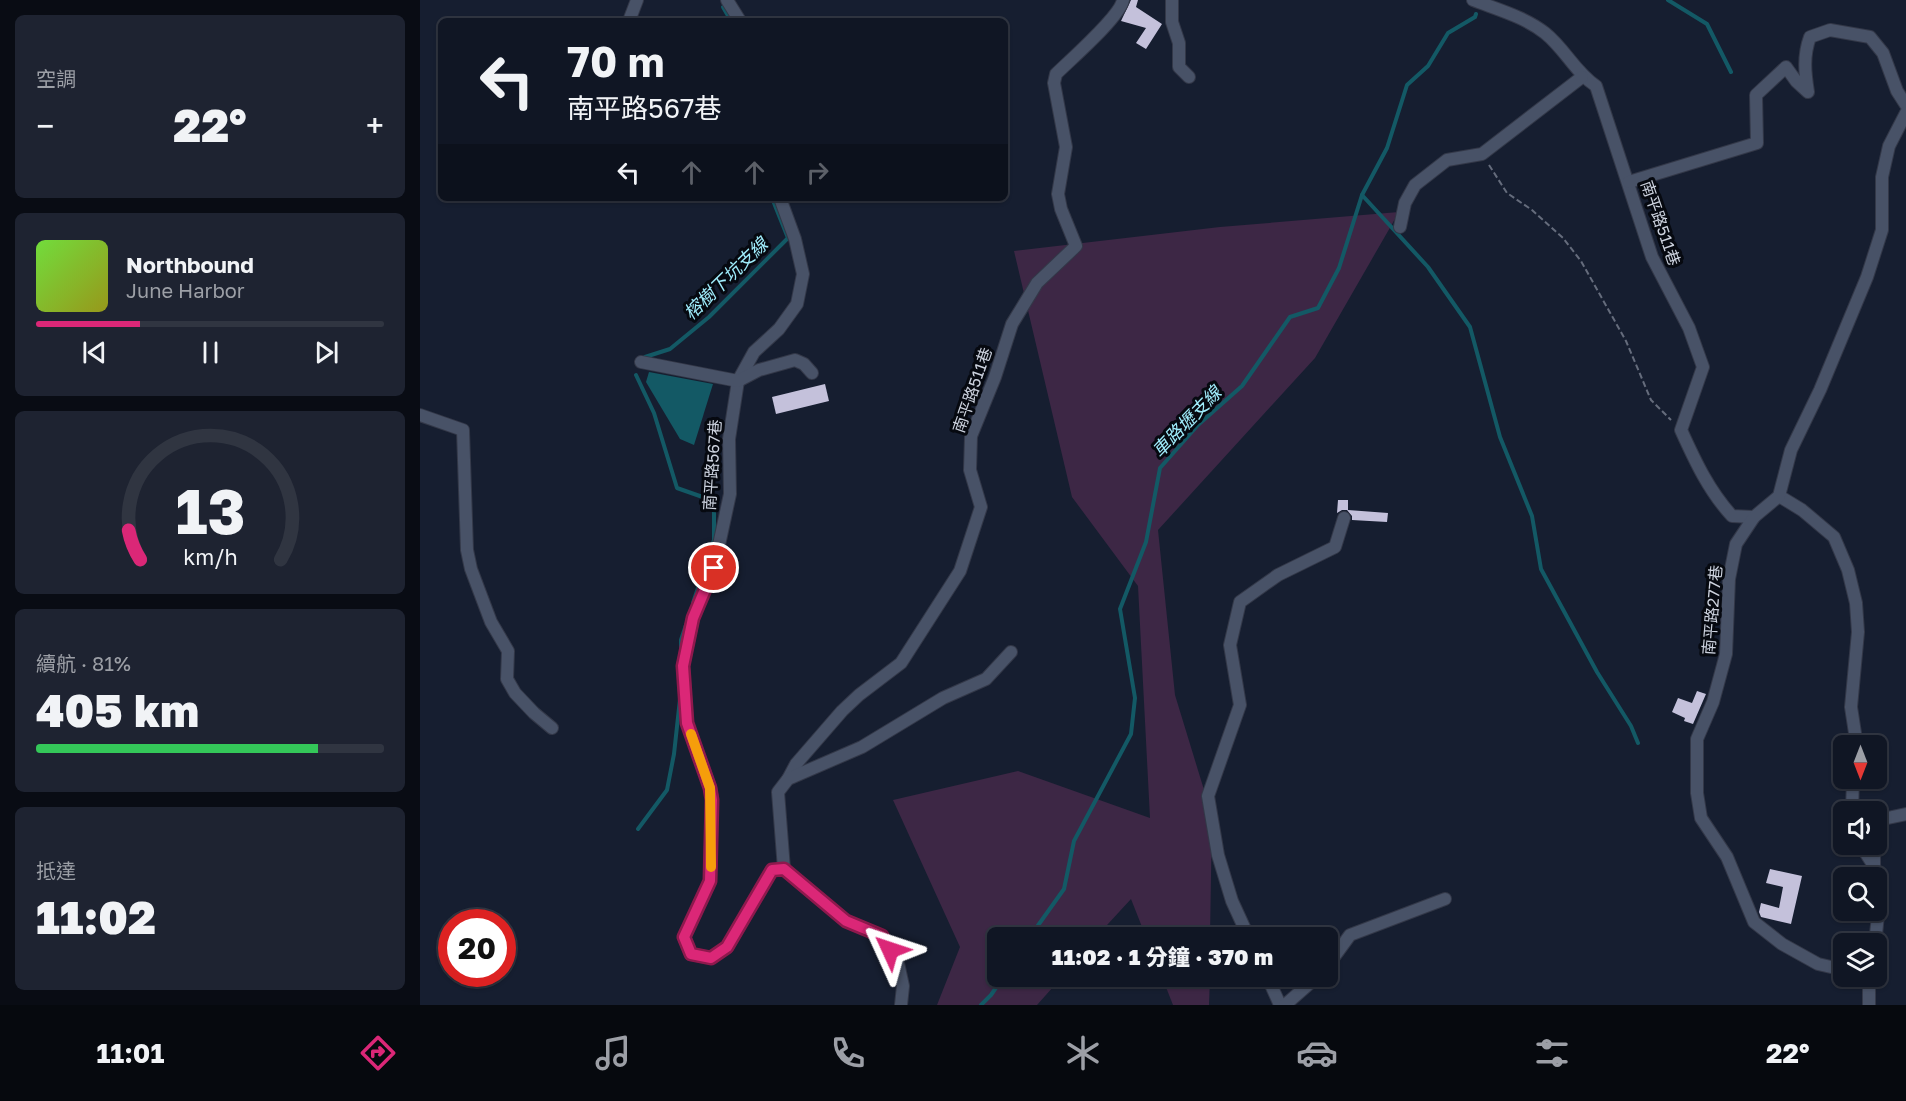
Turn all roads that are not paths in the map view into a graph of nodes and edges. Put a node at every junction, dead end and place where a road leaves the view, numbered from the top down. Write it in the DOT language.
graph roads {
  1 [pos="637,0"];
  2 [pos="727,0"];
  3 [pos="1123,0"];
  4 [pos="1172,0"];
  5 [pos="1473,0"];
  6 [pos="630,18"];
  7 [pos="738,18"];
  8 [pos="1189,77"];
  9 [pos="1582,77"];
  10 [pos="1906,105"];
  11 [pos="1906,113"];
  12 [pos="1629,182"];
  13 [pos="781,201"];
  14 [pos="1400,227"];
  15 [pos="641,362"];
  16 [pos="812,373"];
  17 [pos="738,381"];
  18 [pos="420,414"];
  19 [pos="1779,496"];
  20 [pos="1754,517"];
  21 [pos="1344,518"];
  22 [pos="1011,652"];
  23 [pos="552,728"];
  24 [pos="1855,735"];
  25 [pos="788,779"];
  26 [pos="1906,814"];
  27 [pos="1887,818"];
  28 [pos="784,869"];
  29 [pos="1446,899"];
  30 [pos="1244,927"];
  31 [pos="1338,951"];
  32 [pos="1833,967"];
  33 [pos="1272,987"];
  34 [pos="1305,987"];
  35 [pos="1869,987"];
  36 [pos="900,1005"];
  37 [pos="1280,1005"];
  38 [pos="1285,1005"];
  39 [pos="1869,1005"];
  1 -- 6 [label="lane"];
  2 -- 7 [label="lane"];
  3 -- 25 [label="lane, 南平路511巷"];
  4 -- 8 [label="lane"];
  5 -- 9 [label="lane, 南平路511巷"];
  9 -- 12 [label="lane, 南平路511巷"];
  9 -- 14 [label="lane"];
  10 -- 12 [label="lane"];
  11 -- 19 [label="lane"];
  12 -- 20 [label="lane, 南平路511巷"];
  13 -- 17 [label="lane, 南平路567巷"];
  15 -- 17 [label="lane"];
  16 -- 17 [label="lane"];
  17 -- 28 [label="lane, 南平路567巷"];
  18 -- 23 [label="lane"];
  19 -- 20 [label="lane, 南平路277巷"];
  19 -- 24 [label="lane"];
  20 -- 32 [label="lane, 南平路277巷"];
  21 -- 30 [label="lane"];
  22 -- 25 [label="lane"];
  25 -- 28 [label="lane"];
  26 -- 27 [label="lane"];
  28 -- 36 [label="lane"];
  29 -- 31 [label="lane"];
  33 -- 37 [label="lane"];
  34 -- 38 [label="lane"];
  35 -- 39 [label="lane"];
}
